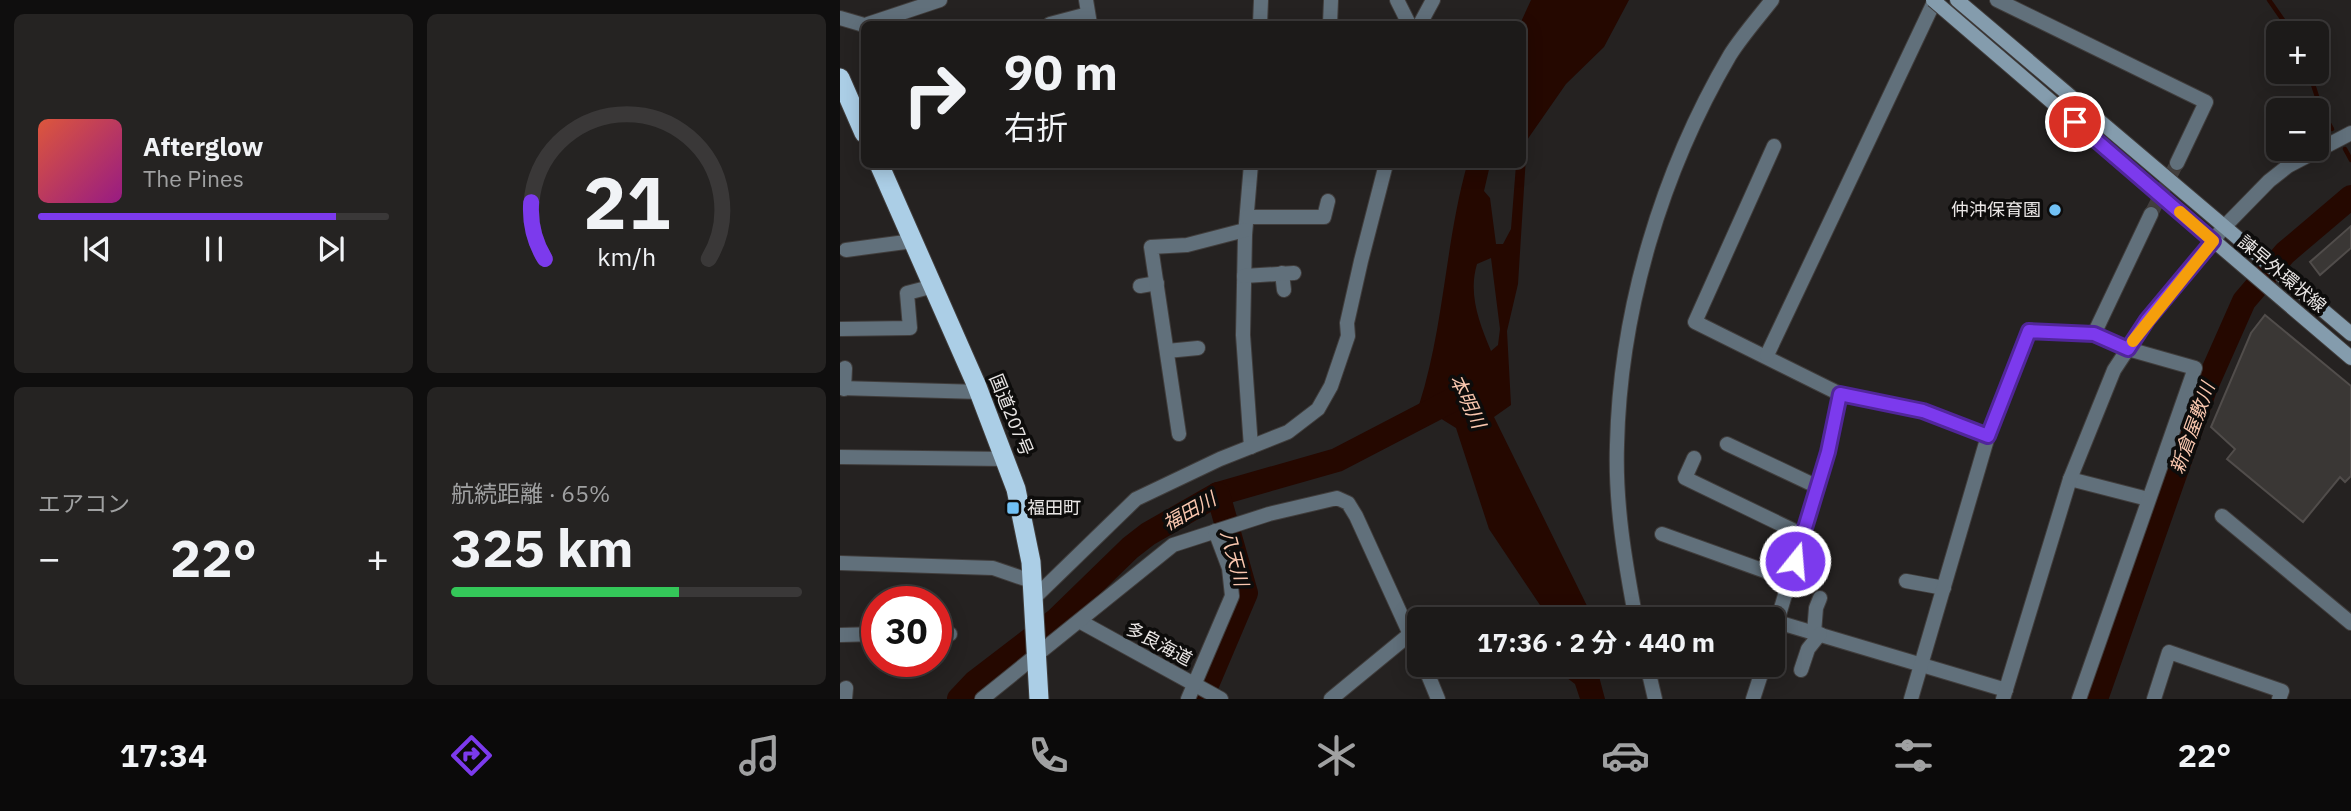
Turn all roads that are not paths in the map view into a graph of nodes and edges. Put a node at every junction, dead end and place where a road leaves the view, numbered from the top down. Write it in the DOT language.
graph roads {
  1 [pos="940,0"];
  2 [pos="1261,0"];
  3 [pos="1331,0"];
  4 [pos="1397,0"];
  5 [pos="1433,0"];
  6 [pos="1772,0"];
  7 [pos="1934,0"];
  8 [pos="1957,0"];
  9 [pos="1997,0"];
  10 [pos="1088,13"];
  11 [pos="840,18"];
  12 [pos="878,21"];
  13 [pos="1060,21"];
  14 [pos="1260,21"];
  15 [pos="1330,21"];
  16 [pos="1408,21"];
  17 [pos="1422,21"];
  18 [pos="861,24"];
  19 [pos="840,78"];
  20 [pos="852,102"];
  21 [pos="861,125"];
  22 [pos="2351,133"];
  23 [pos="1774,146"];
  24 [pos="2177,163"];
  25 [pos="881,168"];
  26 [pos="1251,168"];
  27 [pos="1385,168"];
  28 [pos="1328,201"];
  29 [pos="2151,214"];
  30 [pos="1246,223"];
  31 [pos="2225,226"];
  32 [pos="913,241"];
  33 [pos="2213,241"];
  34 [pos="846,250"];
  35 [pos="1244,276"];
  36 [pos="1157,283"];
  37 [pos="934,286"];
  38 [pos="1140,286"];
  39 [pos="1284,290"];
  40 [pos="840,329"];
  41 [pos="2094,334"];
  42 [pos="2351,334"];
  43 [pos="1198,348"];
  44 [pos="2128,349"];
  45 [pos="1167,351"];
  46 [pos="1767,355"];
  47 [pos="2351,358"];
  48 [pos="845,368"];
  49 [pos="842,388"];
  50 [pos="980,392"];
  51 [pos="1840,394"];
  52 [pos="1179,434"];
  53 [pos="1988,436"];
  54 [pos="1727,444"];
  55 [pos="1251,447"];
  56 [pos="840,457"];
  57 [pos="1694,458"];
  58 [pos="1006,459"];
  59 [pos="2070,479"];
  60 [pos="1818,487"];
  61 [pos="2148,499"];
  62 [pos="2222,516"];
  63 [pos="1215,531"];
  64 [pos="1662,534"];
  65 [pos="1803,534"];
  66 [pos="840,563"];
  67 [pos="1790,580"];
  68 [pos="1906,581"];
  69 [pos="1944,588"];
  70 [pos="1032,596"];
  71 [pos="1820,598"];
  72 [pos="1634,607"];
  73 [pos="1782,607"];
  74 [pos="1081,622"];
  75 [pos="2351,623"];
  76 [pos="1407,628"];
  77 [pos="1785,630"];
  78 [pos="861,634"];
  79 [pos="1817,634"];
  80 [pos="840,635"];
  81 [pos="1407,636"];
  82 [pos="1035,652"];
  83 [pos="1923,664"];
  84 [pos="1801,670"];
  85 [pos="1429,677"];
  86 [pos="1650,677"];
  87 [pos="1759,677"];
  88 [pos="1194,684"];
  89 [pos="2004,694"];
  90 [pos="982,699"];
  91 [pos="1039,699"];
  92 [pos="1188,699"];
  93 [pos="1221,699"];
  94 [pos="1331,699"];
  95 [pos="1438,699"];
  96 [pos="1655,699"];
  97 [pos="1753,699"];
  98 [pos="1911,699"];
  99 [pos="2080,699"];
  100 [pos="2154,699"];
  101 [pos="2279,699"];
  1 -- 12 [label="street"];
  2 -- 14 [label="street"];
  3 -- 15 [label="street"];
  4 -- 16 [label="street"];
  5 -- 17 [label="street"];
  6 -- 72 [label="street"];
  7 -- 33 [label="main road, 諫早外環状線, bridge"];
  7 -- 46 [label="street"];
  8 -- 31 [label="main road, 諫早外環状線"];
  9 -- 24 [label="street"];
  10 -- 13 [label="street"];
  11 -- 18 [label="street"];
  19 -- 20 [label="highway"];
  20 -- 21 [label="highway"];
  22 -- 31 [label="street"];
  23 -- 46 [label="street"];
  25 -- 32 [label="highway, 国道207号"];
  26 -- 30 [label="street"];
  27 -- 55 [label="street"];
  28 -- 30 [label="street"];
  29 -- 41 [label="street"];
  30 -- 35 [label="street"];
  30 -- 36 [label="street"];
  31 -- 33 [label="street"];
  31 -- 42 [label="main road, 諫早外環状線"];
  32 -- 34 [label="street"];
  32 -- 37 [label="highway, 国道207号"];
  33 -- 44 [label="street"];
  33 -- 47 [label="main road, 諫早外環状線"];
  35 -- 39 [label="street"];
  35 -- 55 [label="street"];
  36 -- 38 [label="street"];
  36 -- 45 [label="street"];
  37 -- 40 [label="street"];
  37 -- 50 [label="highway, 国道207号"];
  41 -- 44 [label="street"];
  41 -- 53 [label="street"];
  43 -- 45 [label="street"];
  44 -- 59 [label="street"];
  44 -- 61 [label="street"];
  45 -- 52 [label="street"];
  46 -- 51 [label="street"];
  48 -- 49 [label="street"];
  49 -- 50 [label="street"];
  50 -- 58 [label="highway, 国道207号"];
  51 -- 53 [label="street"];
  51 -- 60 [label="street"];
  53 -- 69 [label="street"];
  54 -- 60 [label="street"];
  55 -- 70 [label="street"];
  56 -- 58 [label="street"];
  57 -- 65 [label="street"];
  58 -- 70 [label="highway, 国道207号"];
  59 -- 61 [label="street"];
  59 -- 89 [label="street"];
  60 -- 65 [label="street"];
  61 -- 99 [label="street"];
  62 -- 75 [label="street"];
  63 -- 74 [label="street"];
  63 -- 76 [label="street"];
  63 -- 88 [label="street"];
  64 -- 67 [label="street"];
  65 -- 67 [label="street"];
  66 -- 70 [label="street"];
  67 -- 73 [label="street"];
  68 -- 69 [label="street"];
  69 -- 83 [label="street"];
  70 -- 82 [label="highway, 国道207号"];
  71 -- 79 [label="street"];
  74 -- 82 [label="street"];
  74 -- 88 [label="street, 多良海道"];
  77 -- 79 [label="street"];
  78 -- 80 [label="street"];
  79 -- 83 [label="street"];
  79 -- 84 [label="street"];
  81 -- 94 [label="street"];
  82 -- 90 [label="street"];
  82 -- 91 [label="highway, 国道207号"];
  83 -- 89 [label="street"];
  83 -- 98 [label="street"];
  85 -- 95 [label="street"];
  86 -- 96 [label="street"];
  87 -- 97 [label="street"];
  88 -- 92 [label="street"];
  88 -- 93 [label="street, 多良海道"];
  100 -- 101 [label="street"];
}
